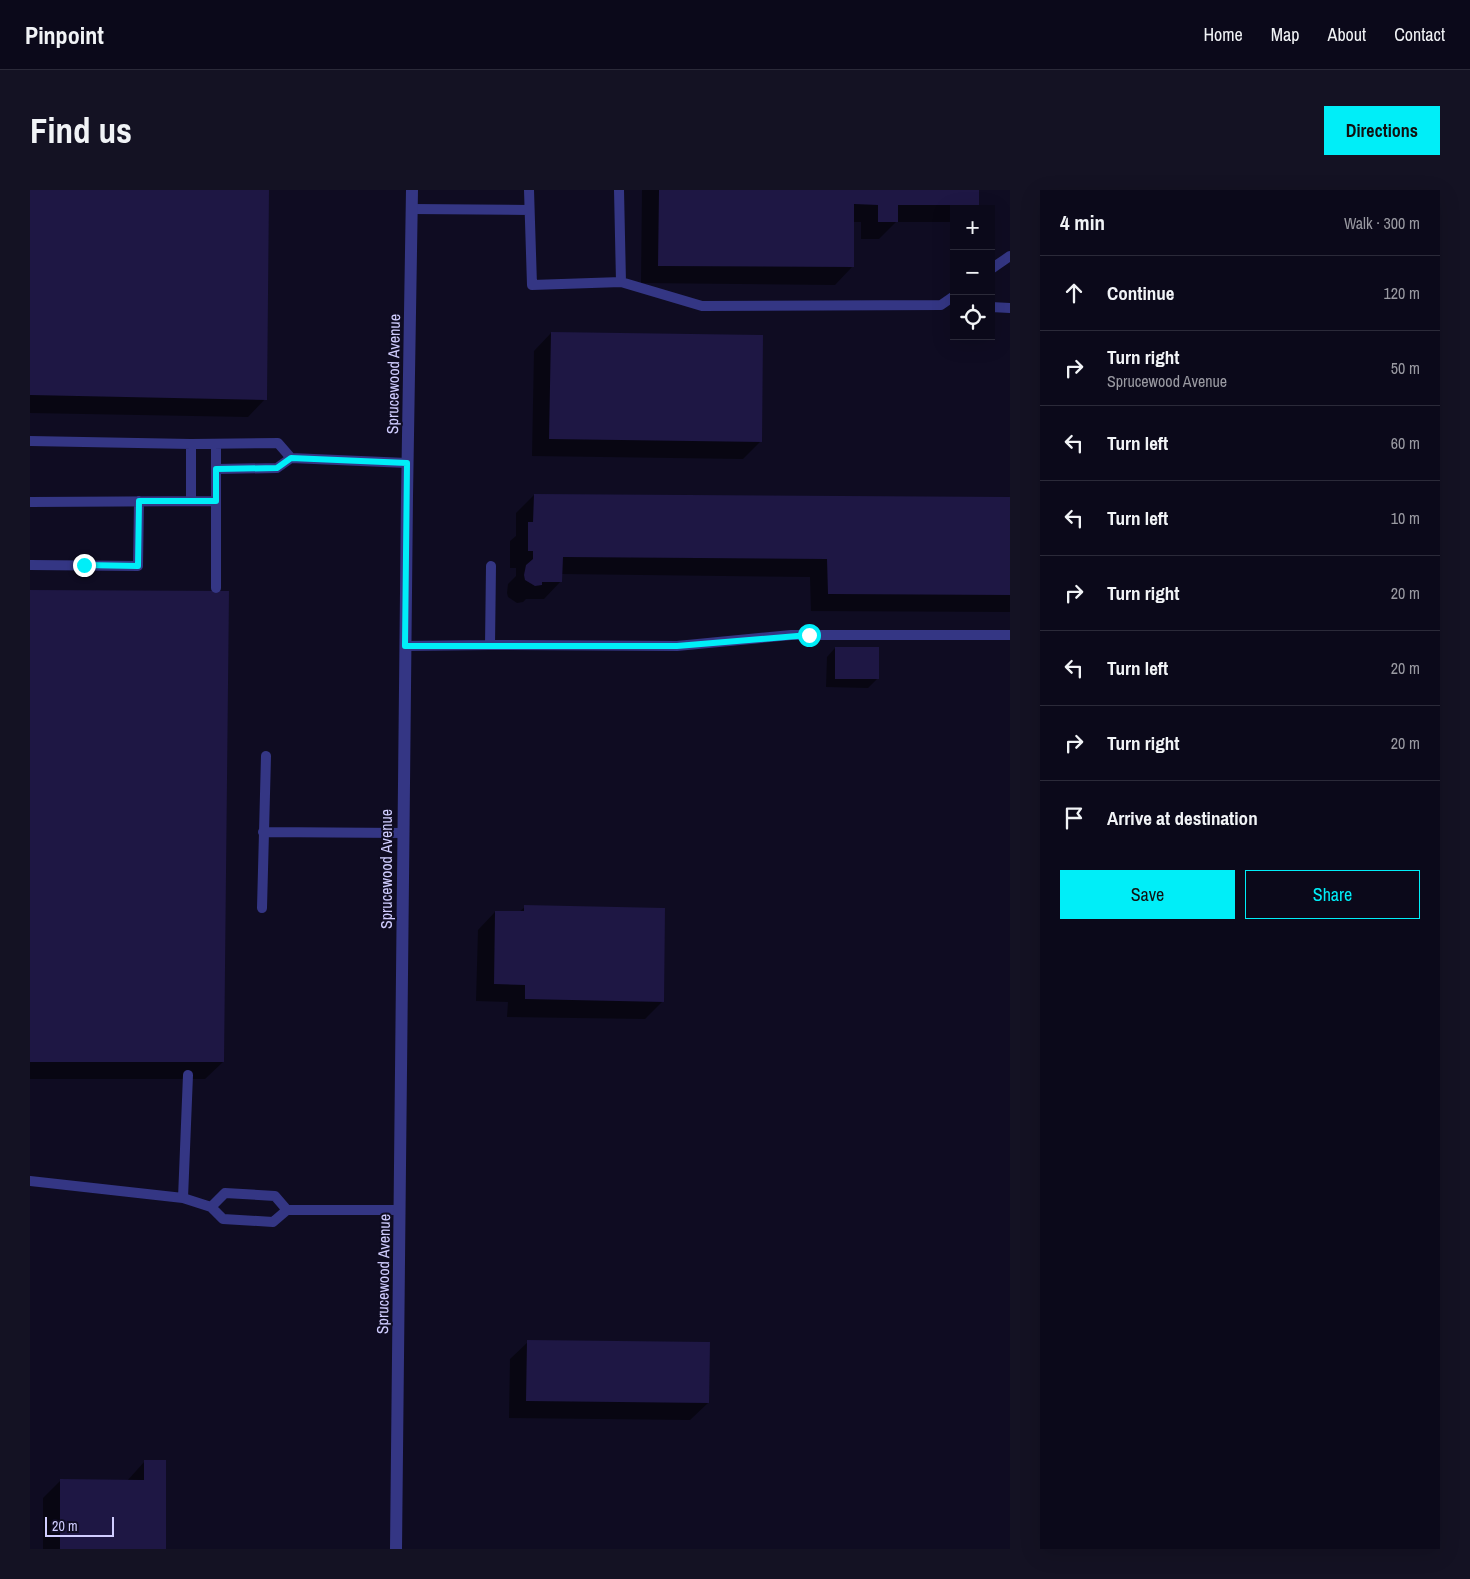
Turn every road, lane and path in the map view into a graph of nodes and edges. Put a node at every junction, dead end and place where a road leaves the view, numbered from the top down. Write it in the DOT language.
graph roads {
  1 [pos="412,190"];
  2 [pos="529,190"];
  3 [pos="620,190"];
  4 [pos="412,209"];
  5 [pos="529,210"];
  6 [pos="1010,256"];
  7 [pos="995,266"];
  8 [pos="621,282"];
  9 [pos="950,298"];
  10 [pos="941,304"];
  11 [pos="950,305"];
  12 [pos="995,307"];
  13 [pos="1010,308"];
  14 [pos="30,441"];
  15 [pos="191,444"];
  16 [pos="216,444"];
  17 [pos="291,458"];
  18 [pos="407,463"];
  19 [pos="216,469"];
  20 [pos="191,500"];
  21 [pos="139,501"];
  22 [pos="216,501"];
  23 [pos="30,502"];
  24 [pos="30,565"];
  25 [pos="490,566"];
  26 [pos="216,588"];
  27 [pos="1010,635"];
  28 [pos="405,646"];
  29 [pos="490,646"];
  30 [pos="266,756"];
  31 [pos="263,832"];
  32 [pos="403,833"];
  33 [pos="262,908"];
  34 [pos="188,1075"];
  35 [pos="30,1181"];
  36 [pos="183,1198"];
  37 [pos="211,1207"];
  38 [pos="287,1210"];
  39 [pos="400,1210"];
  40 [pos="396,1549"];
  1 -- 4 [label="street, Sprucewood Avenue"];
  2 -- 5 [label="lane"];
  3 -- 8 [label="lane"];
  4 -- 5 [label="lane"];
  4 -- 18 [label="street, Sprucewood Avenue"];
  5 -- 8 [label="lane"];
  6 -- 7 [label="lane"];
  8 -- 10 [label="lane"];
  9 -- 10 [label="lane"];
  10 -- 11 [label="lane"];
  12 -- 13 [label="lane"];
  14 -- 15 [label="lane"];
  15 -- 16 [label="lane"];
  15 -- 20 [label="lane"];
  16 -- 17 [label="lane"];
  16 -- 19 [label="lane"];
  17 -- 18 [label="lane"];
  17 -- 19 [label="lane"];
  18 -- 28 [label="street, Sprucewood Avenue"];
  19 -- 22 [label="lane"];
  20 -- 21 [label="lane"];
  20 -- 22 [label="lane"];
  21 -- 23 [label="lane"];
  21 -- 24 [label="lane"];
  22 -- 26 [label="lane"];
  25 -- 29 [label="lane"];
  27 -- 29 [label="lane"];
  28 -- 29 [label="lane"];
  28 -- 32 [label="street, Sprucewood Avenue"];
  30 -- 31 [label="lane"];
  31 -- 32 [label="lane"];
  31 -- 33 [label="lane"];
  32 -- 39 [label="street, Sprucewood Avenue"];
  34 -- 36 [label="lane"];
  35 -- 36 [label="lane"];
  36 -- 37 [label="lane"];
  37 -- 38 [label="lane"];
  37 -- 38 [label="lane"];
  38 -- 39 [label="lane"];
  39 -- 40 [label="street, Sprucewood Avenue"];
}
